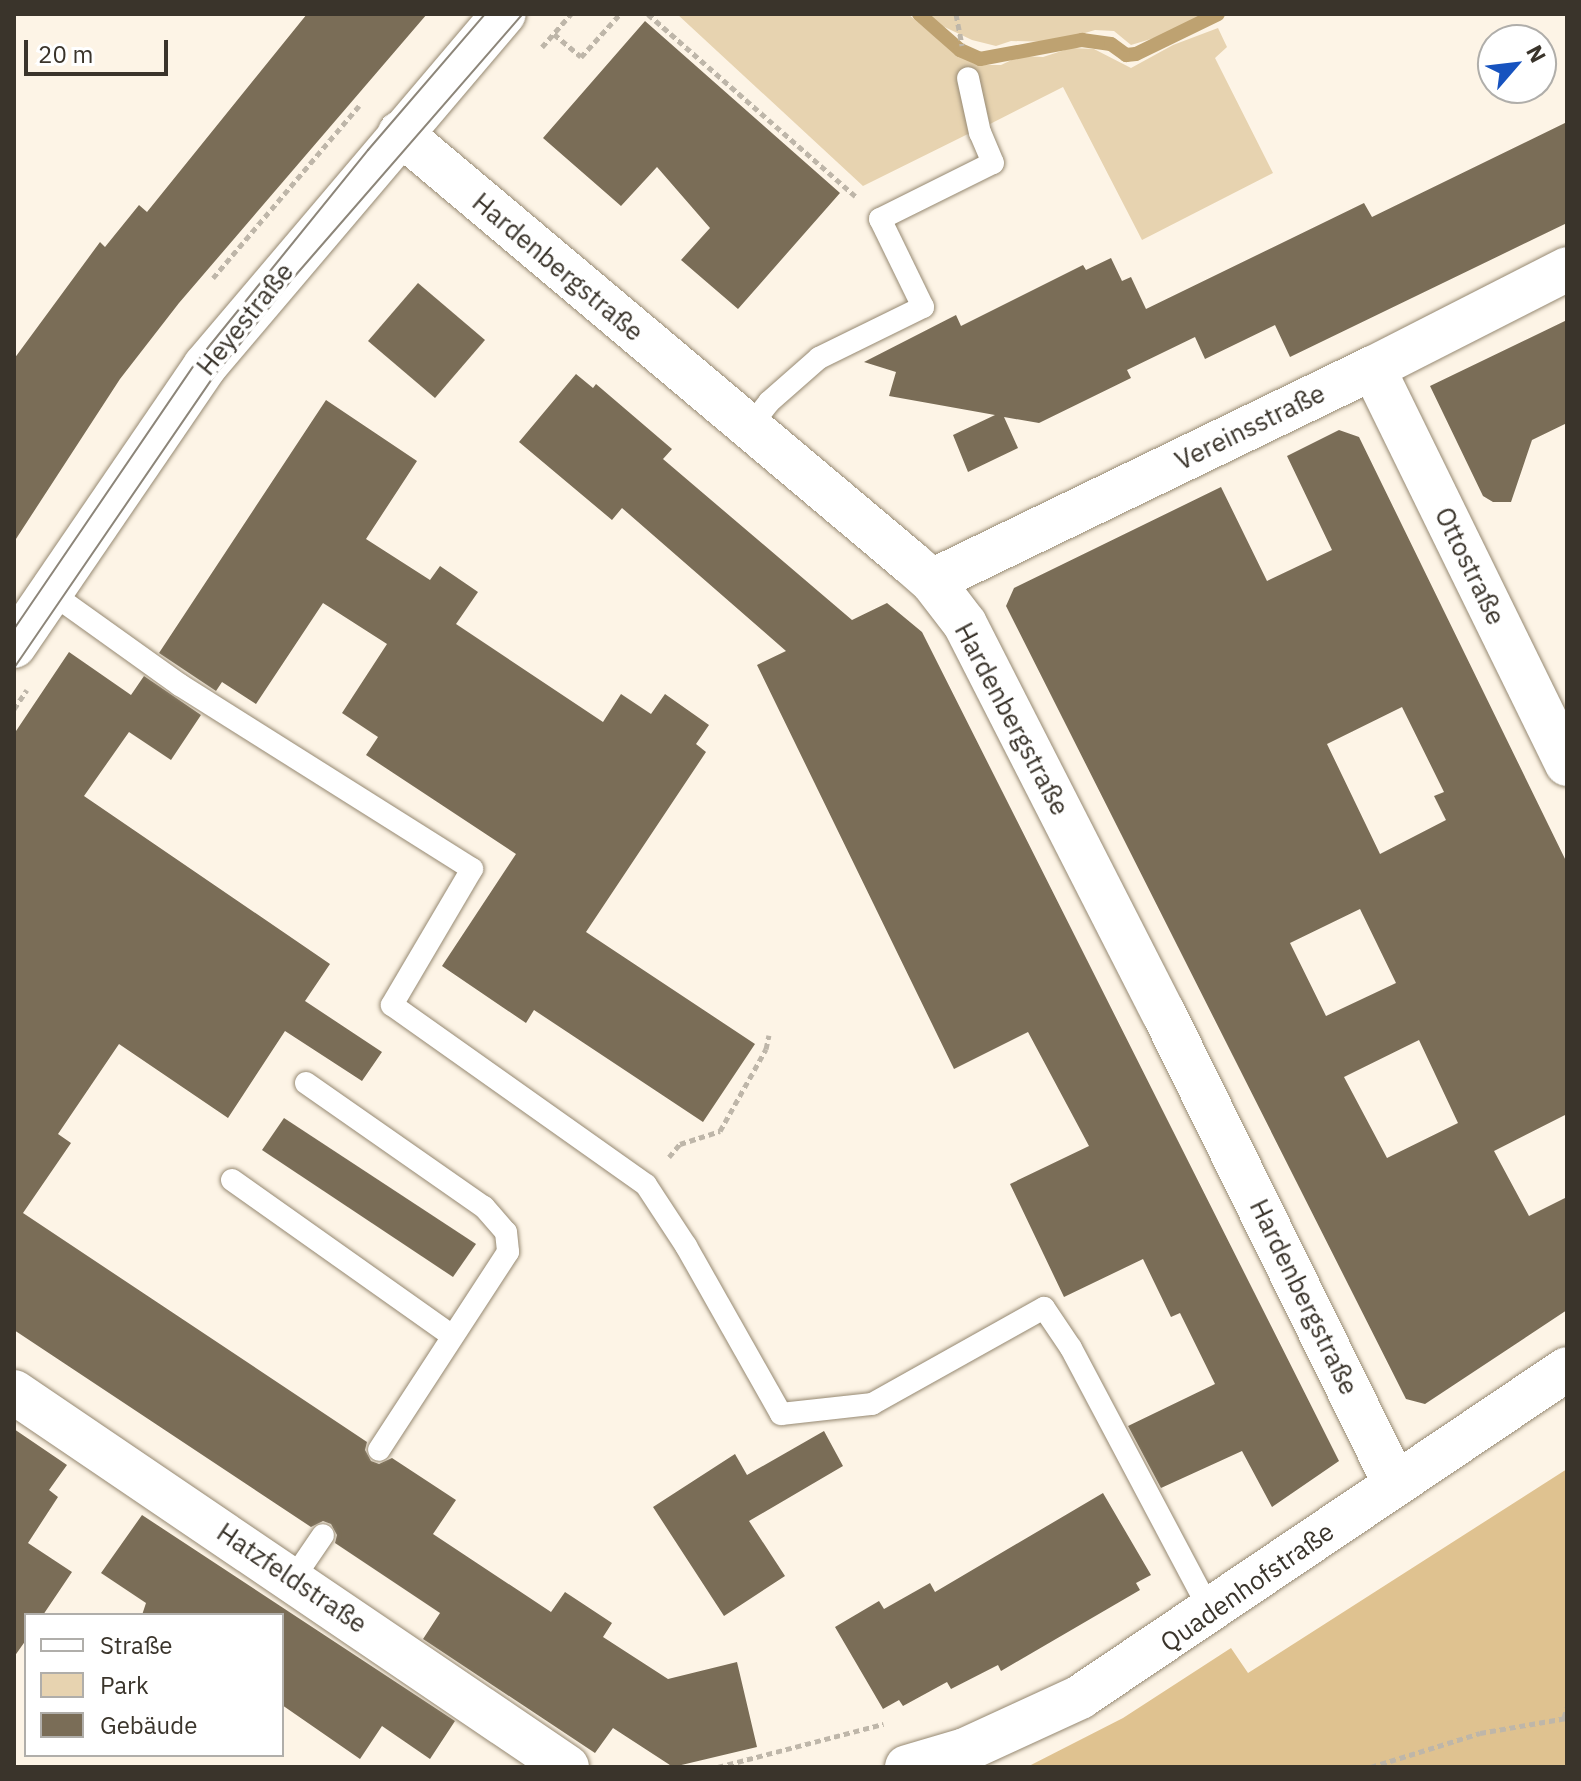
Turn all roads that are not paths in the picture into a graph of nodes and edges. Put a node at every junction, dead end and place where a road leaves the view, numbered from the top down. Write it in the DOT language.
graph roads {
  1 [pos="504,14"];
  2 [pos="968,78"];
  3 [pos="400,133"];
  4 [pos="1567,269"];
  5 [pos="1373,368"];
  6 [pos="748,429"];
  7 [pos="932,581"];
  8 [pos="50,592"];
  9 [pos="14,646"];
  10 [pos="1567,764"];
  11 [pos="306,1083"];
  12 [pos="232,1180"];
  13 [pos="452,1336"];
  14 [pos="1567,1369"];
  15 [pos="14,1392"];
  16 [pos="379,1450"];
  17 [pos="1395,1484"];
  18 [pos="323,1535"];
  19 [pos="293,1579"];
  20 [pos="1211,1612"];
  21 [pos="567,1767"];
  22 [pos="907,1767"];
  1 -- 3 [label="street, Heyestraße"];
  2 -- 6 [label="lane"];
  3 -- 6 [label="street, Hardenbergstraße"];
  3 -- 8 [label="street, Heyestraße"];
  4 -- 5 [label="street, Vereinsstraße"];
  5 -- 7 [label="street, Vereinsstraße"];
  5 -- 10 [label="street, Ottostraße"];
  6 -- 7 [label="street, Hardenbergstraße"];
  7 -- 17 [label="street, Hardenbergstraße"];
  8 -- 9 [label="street, Heyestraße"];
  8 -- 20 [label="lane"];
  11 -- 13 [label="lane"];
  12 -- 13 [label="lane"];
  13 -- 16 [label="lane"];
  14 -- 17 [label="street, Quadenhofstraße"];
  15 -- 19 [label="street, Hatzfeldstraße"];
  17 -- 20 [label="street, Quadenhofstraße"];
  18 -- 19 [label="lane"];
  19 -- 21 [label="street, Hatzfeldstraße"];
  20 -- 22 [label="street, Quadenhofstraße"];
}
